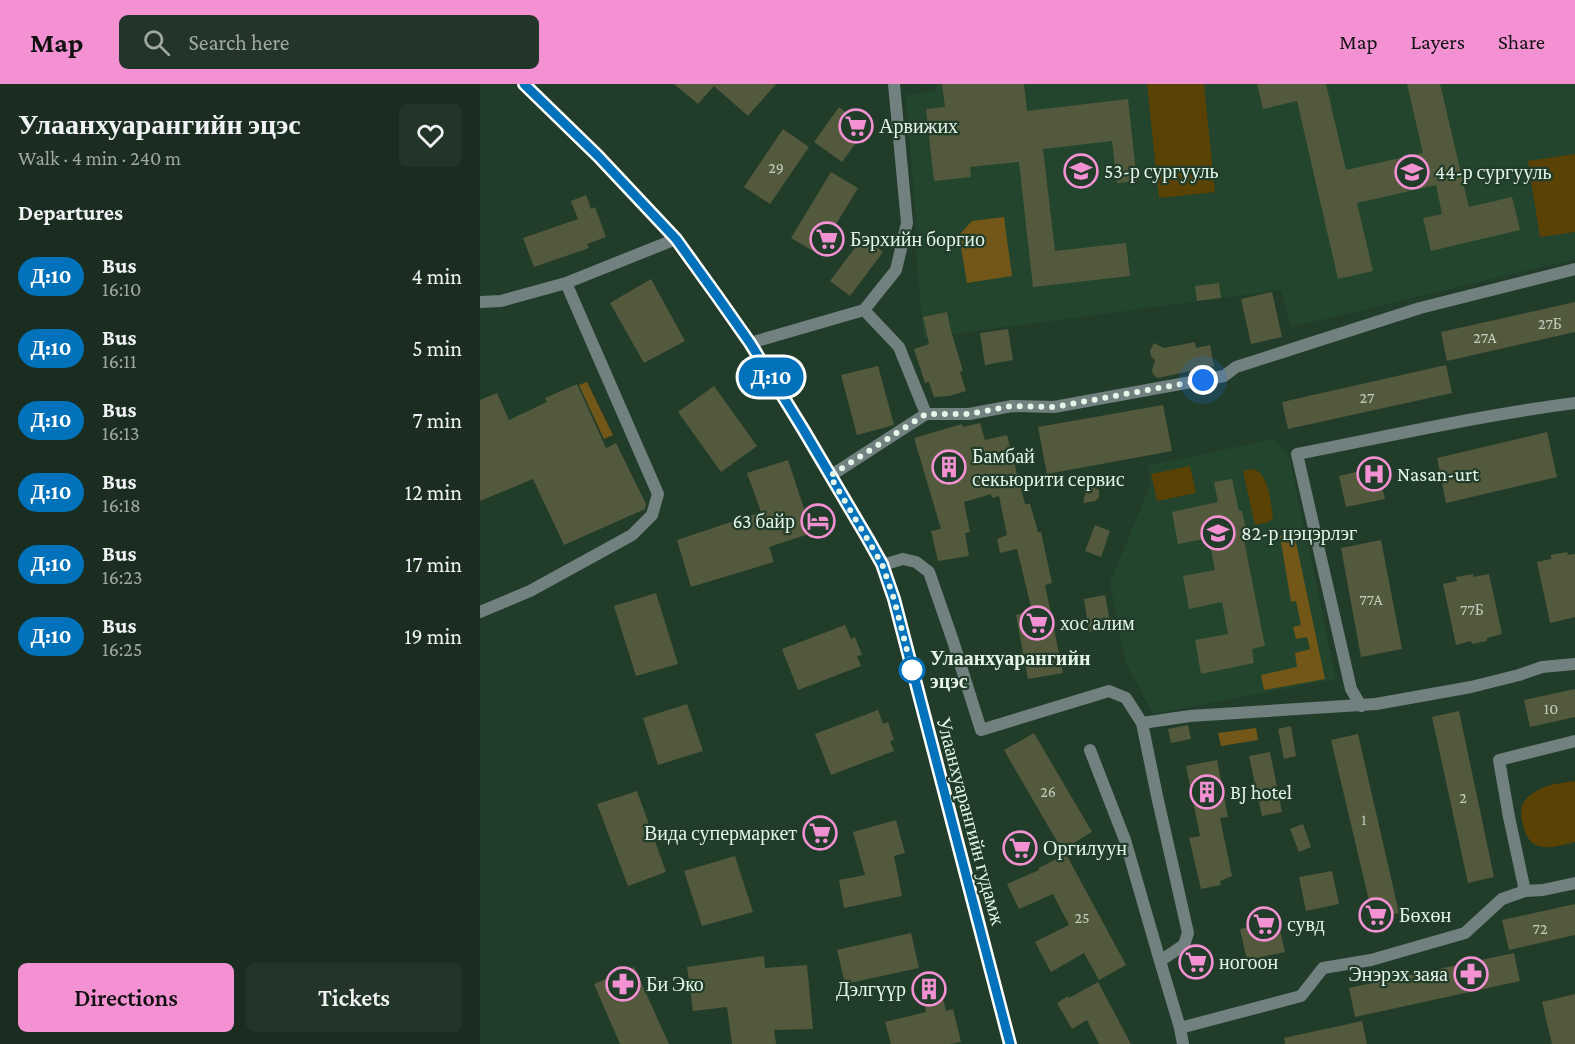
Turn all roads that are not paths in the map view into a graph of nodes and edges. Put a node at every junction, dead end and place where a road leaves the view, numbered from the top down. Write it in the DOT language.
graph roads {
  1 [pos="524,84"];
  2 [pos="894,84"];
  3 [pos="676,239"];
  4 [pos="1575,269"];
  5 [pos="566,283"];
  6 [pos="480,302"];
  7 [pos="864,310"];
  8 [pos="750,343"];
  9 [pos="1575,403"];
  10 [pos="926,414"];
  11 [pos="830,476"];
  12 [pos="882,564"];
  13 [pos="480,612"];
  14 [pos="1575,664"];
  15 [pos="1361,706"];
  16 [pos="1142,723"];
  17 [pos="1575,741"];
  18 [pos="1090,750"];
  19 [pos="1575,882"];
  20 [pos="1525,891"];
  21 [pos="1160,961"];
  22 [pos="1180,1028"];
  23 [pos="1010,1044"];
  24 [pos="1183,1044"];
  1 -- 3 [label="main road, Улаанхуарангийн гудамж"];
  2 -- 7 [label="street"];
  3 -- 5 [label="street"];
  3 -- 8 [label="main road, Улаанхуарангийн гудамж"];
  4 -- 10 [label="street"];
  5 -- 6 [label="street"];
  5 -- 13 [label="street"];
  7 -- 8 [label="street"];
  7 -- 10 [label="street"];
  8 -- 11 [label="main road, Улаанхуарангийн гудамж"];
  9 -- 15 [label="street"];
  10 -- 11 [label="street"];
  11 -- 12 [label="main road, Улаанхуарангийн гудамж"];
  12 -- 16 [label="street"];
  12 -- 23 [label="main road, Улаанхуарангийн гудамж"];
  14 -- 15 [label="street"];
  15 -- 16 [label="street"];
  16 -- 21 [label="street"];
  17 -- 20 [label="street"];
  18 -- 21 [label="street"];
  19 -- 20 [label="street"];
  20 -- 22 [label="street"];
  21 -- 22 [label="street"];
  22 -- 24 [label="street"];
}
